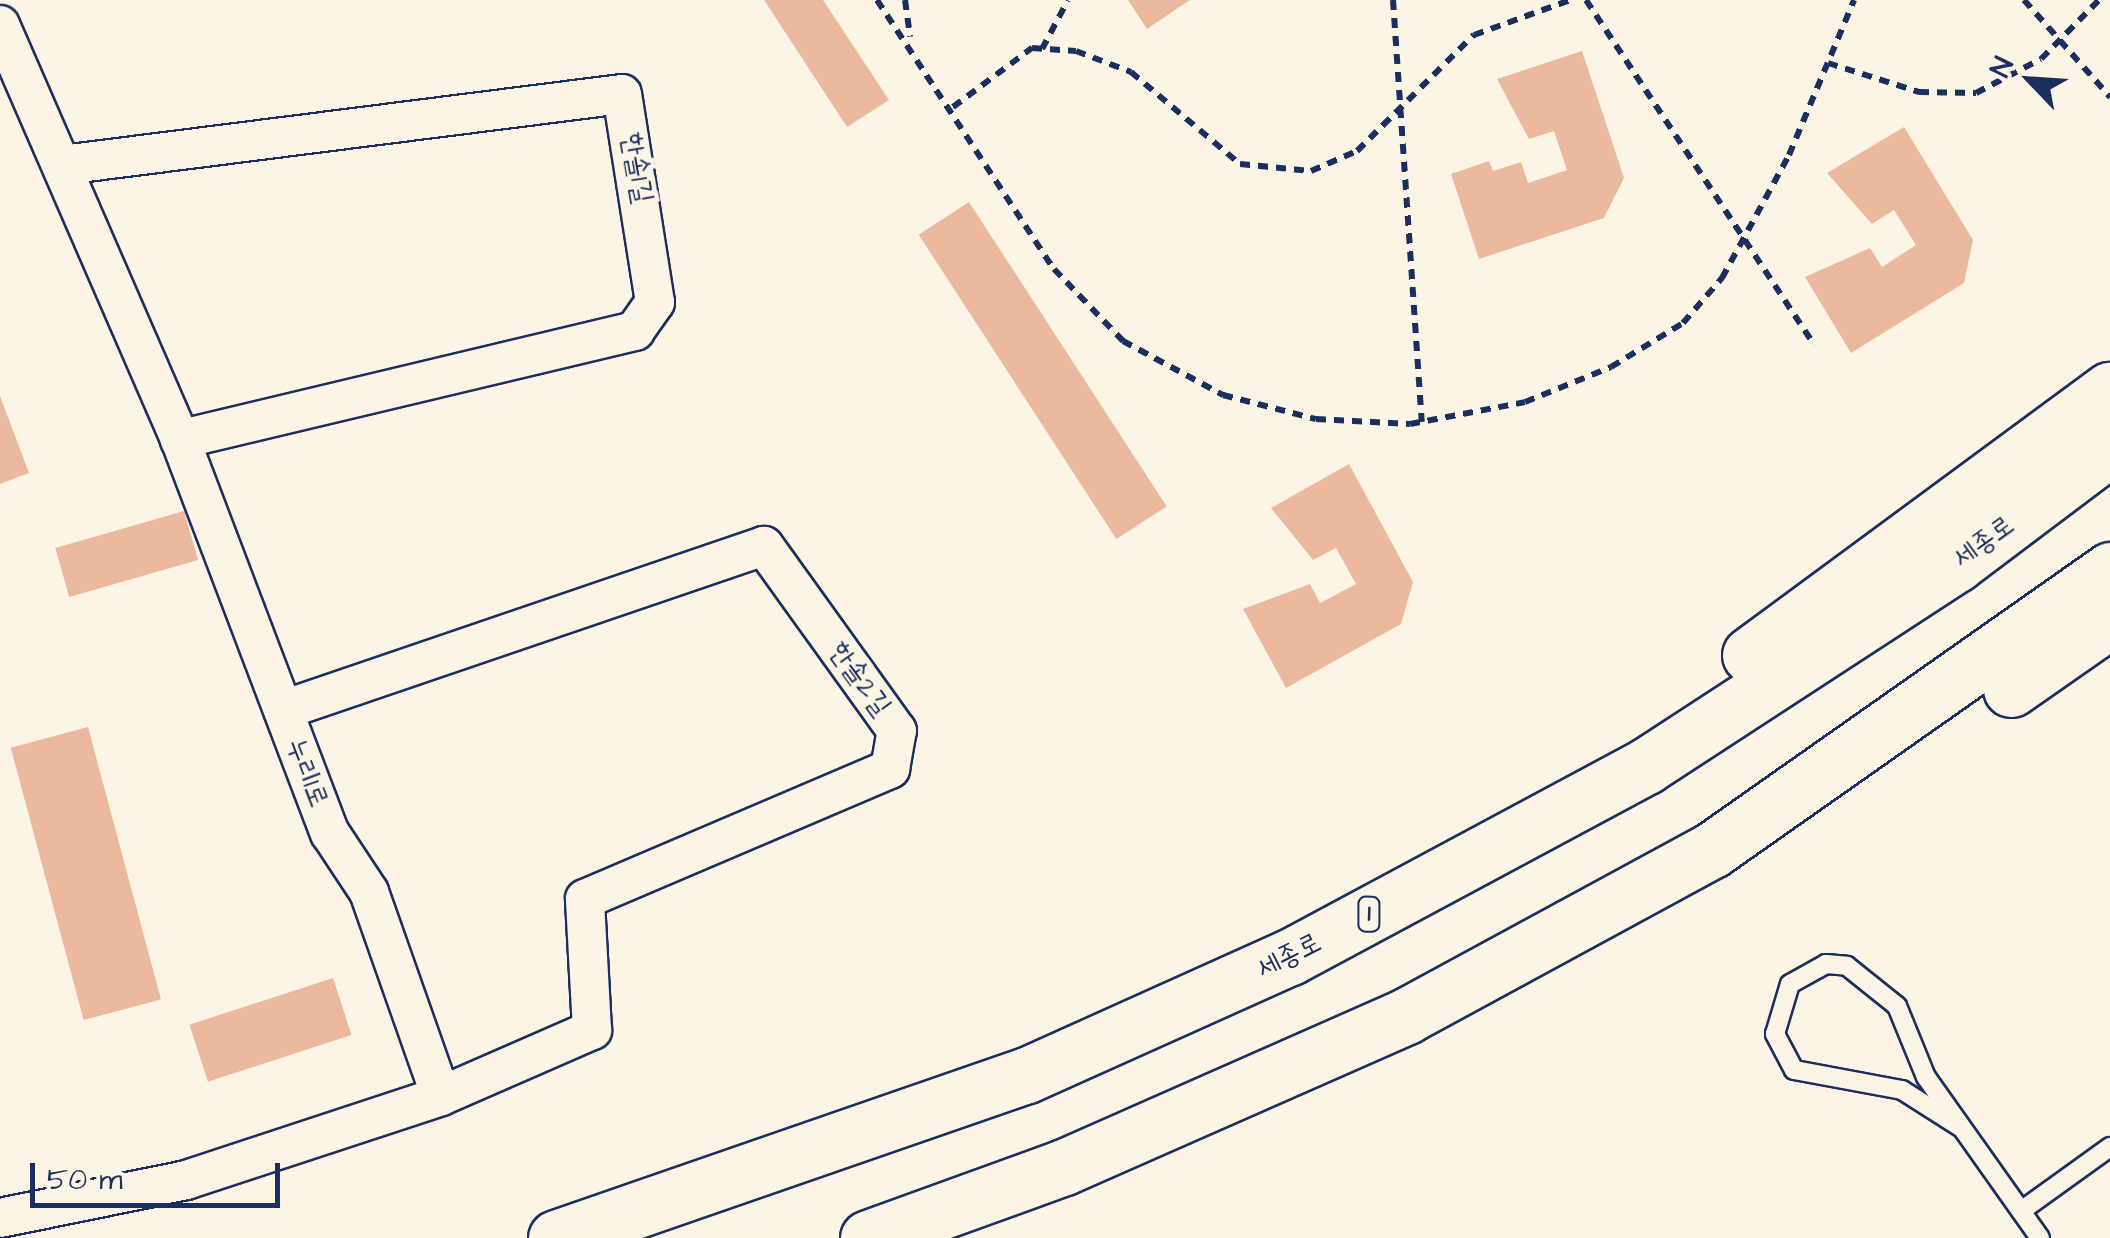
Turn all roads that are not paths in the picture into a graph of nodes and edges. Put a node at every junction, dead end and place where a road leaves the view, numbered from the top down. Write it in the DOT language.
graph roads {
  1 [pos="0,25"];
  2 [pos="63,165"];
  3 [pos="2110,390"];
  4 [pos="180,439"];
  5 [pos="2110,448"];
  6 [pos="2110,570"];
  7 [pos="2110,620"];
  8 [pos="282,710"];
  9 [pos="1290,957"];
  10 [pos="1276,1074"];
  11 [pos="441,1096"];
  12 [pos="1960,1128"];
  13 [pos="2110,1146"];
  14 [pos="2021,1211"];
  15 [pos="0,1218"];
  16 [pos="556,1238"];
  17 [pos="868,1238"];
  18 [pos="2040,1238"];
  1 -- 2 [label="street, 누리1로"];
  2 -- 4 [label="street, 누리1로"];
  2 -- 4 [label="street, 한솔1길"];
  3 -- 9 [label="highway"];
  4 -- 8 [label="street, 누리1로"];
  5 -- 9 [label="highway, 세종로 / 1"];
  6 -- 10 [label="highway"];
  7 -- 10 [label="highway"];
  8 -- 11 [label="street, 누리1로"];
  8 -- 11 [label="street, 한솔2길"];
  9 -- 16 [label="highway, 세종로 / 1"];
  10 -- 17 [label="highway"];
  11 -- 15 [label="street"];
  12 -- 12 [label="lane"];
  12 -- 14 [label="lane"];
  13 -- 14 [label="lane"];
  14 -- 18 [label="lane"];
}
